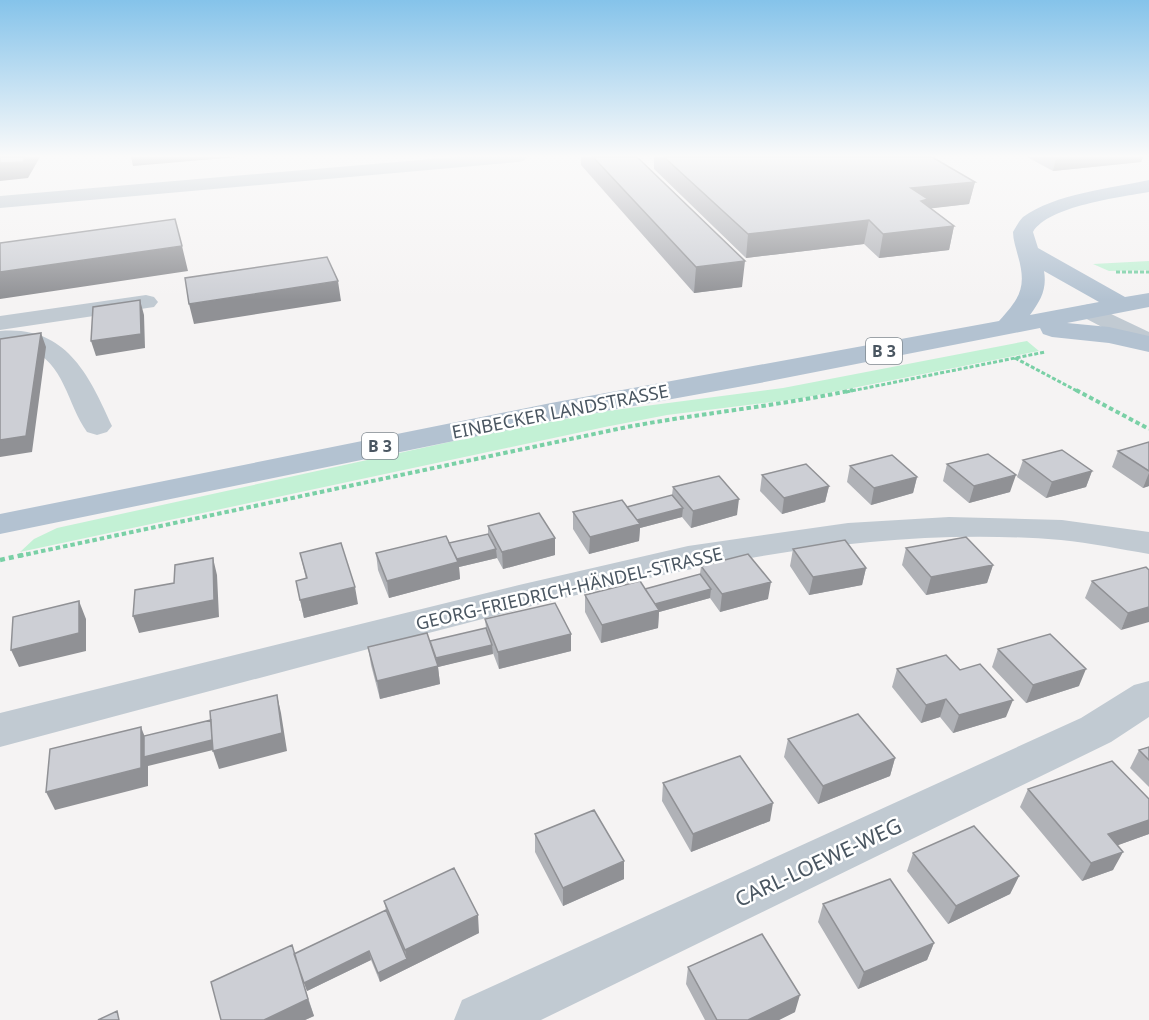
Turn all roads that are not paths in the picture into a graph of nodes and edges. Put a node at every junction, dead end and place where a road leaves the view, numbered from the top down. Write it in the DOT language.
graph roads {
  1 [pos="1069,205"];
  2 [pos="1031,262"];
  3 [pos="1063,271"];
  4 [pos="1149,287"];
  5 [pos="1149,300"];
  6 [pos="146,303"];
  7 [pos="1121,305"];
  8 [pos="1090,311"];
  9 [pos="1149,321"];
  10 [pos="0,323"];
  11 [pos="1008,327"];
  12 [pos="0,338"];
  13 [pos="1149,343"];
  14 [pos="97,426"];
  15 [pos="0,524"];
  16 [pos="1149,543"];
  17 [pos="1149,696"];
  18 [pos="0,730"];
  19 [pos="482,1020"];
  1 -- 2 [label="main road"];
  2 -- 3 [label="main road"];
  2 -- 8 [label="main road"];
  2 -- 11 [label="main road"];
  3 -- 4 [label="main road"];
  3 -- 7 [label="main road"];
  5 -- 7 [label="main road, B 3"];
  6 -- 10 [label="street"];
  7 -- 8 [label="main road, EINBECKER LANDSTRASSE / B 3"];
  7 -- 9 [label="street"];
  8 -- 11 [label="main road, EINBECKER LANDSTRASSE / B 3"];
  8 -- 13 [label="street"];
  11 -- 13 [label="main road"];
  11 -- 15 [label="main road, EINBECKER LANDSTRASSE / B 3"];
  12 -- 14 [label="street"];
  16 -- 18 [label="street, GEORG-FRIEDRICH-HÄNDEL-STRASSE"];
  17 -- 19 [label="street, CARL-LOEWE-WEG"];
}
